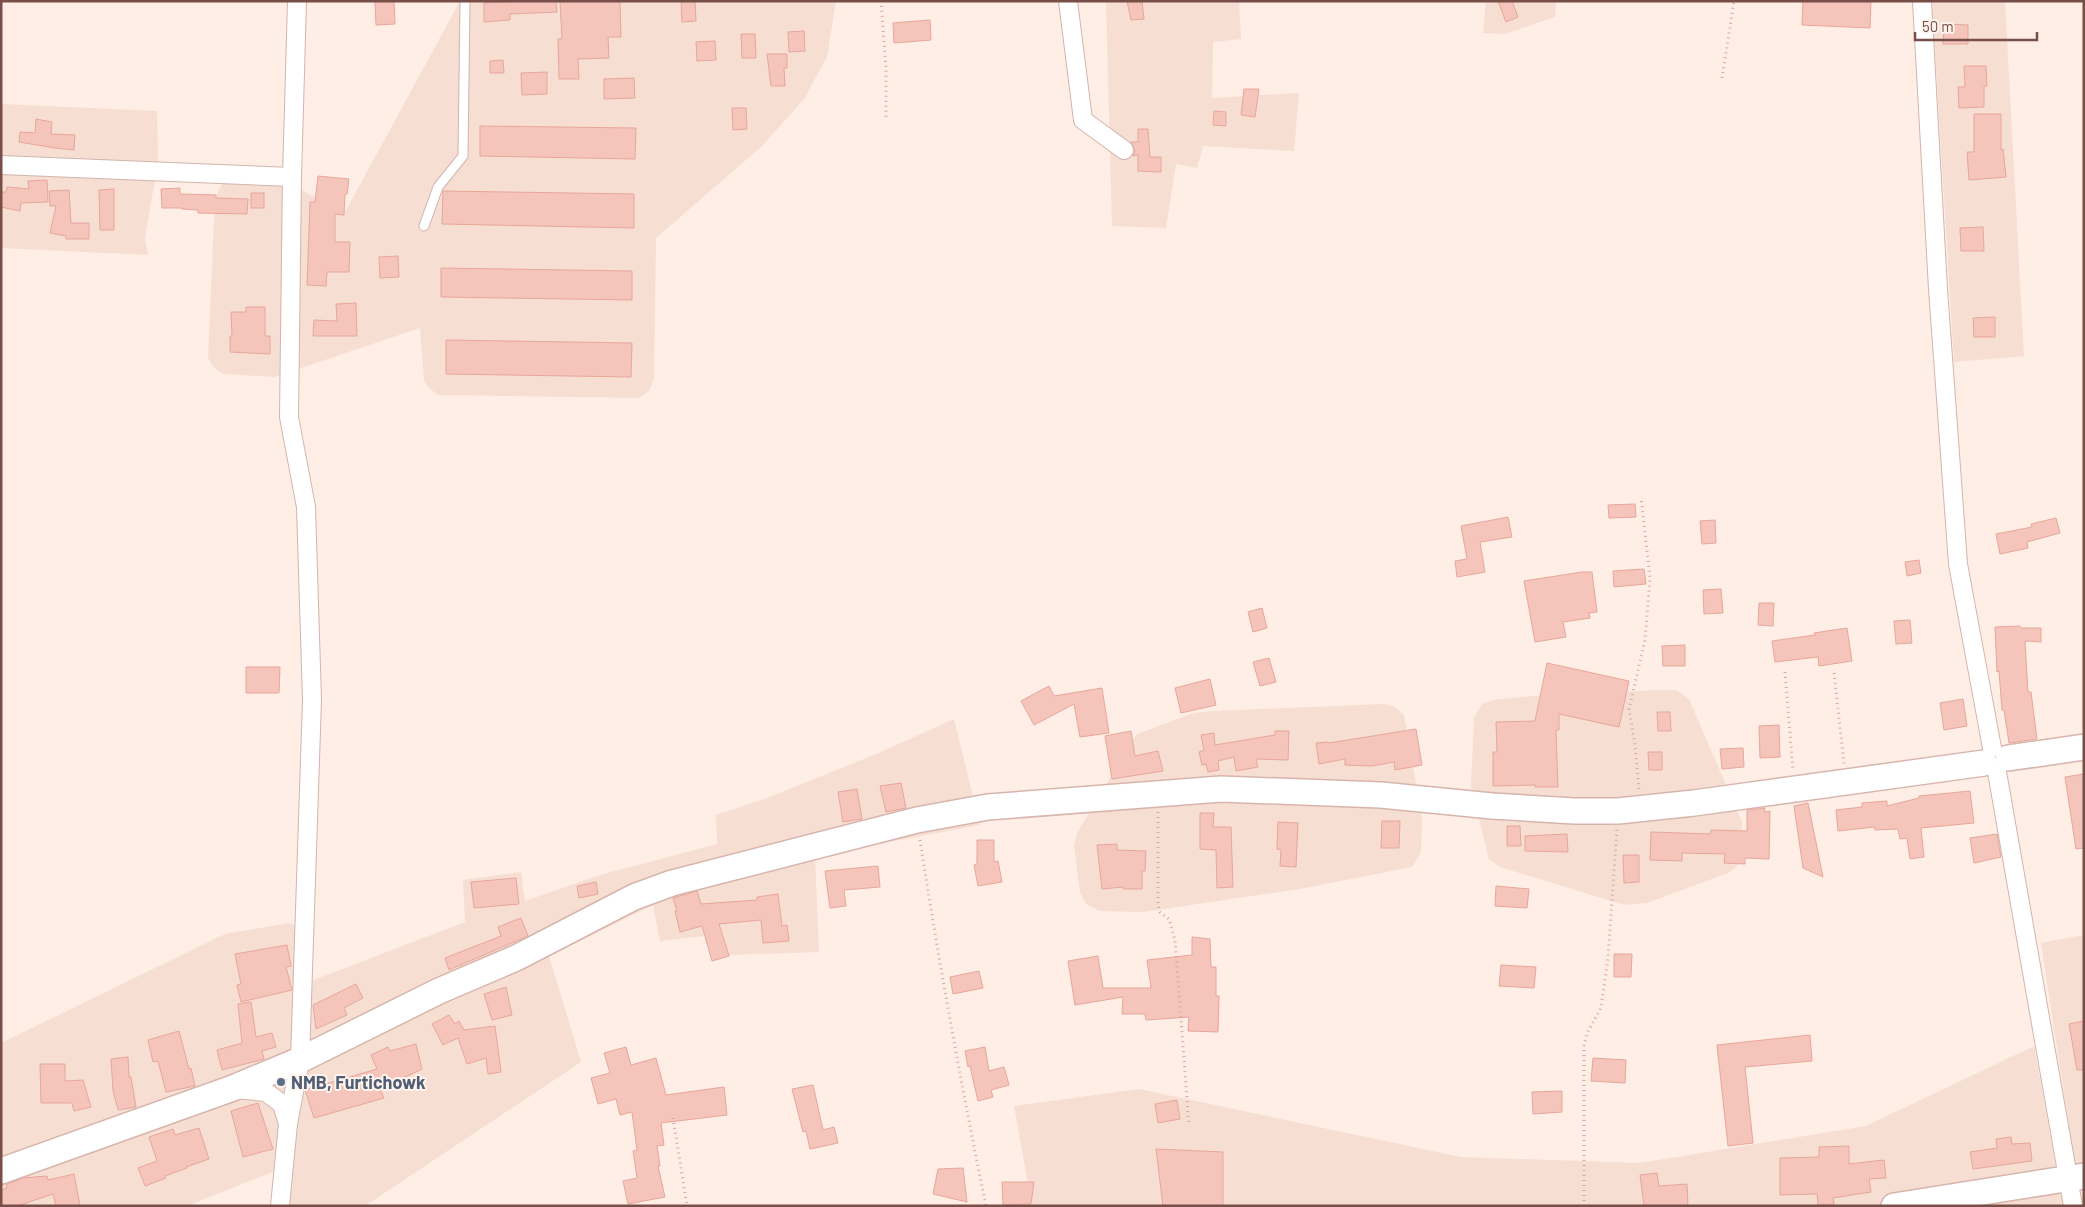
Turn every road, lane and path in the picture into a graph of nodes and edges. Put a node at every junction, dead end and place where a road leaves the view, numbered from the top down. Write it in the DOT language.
graph roads {
  1 [pos="297,1"];
  2 [pos="465,1"];
  3 [pos="881,1"];
  4 [pos="1068,1"];
  5 [pos="1734,1"];
  6 [pos="1922,1"];
  7 [pos="1722,78"];
  8 [pos="886,118"];
  9 [pos="1124,150"];
  10 [pos="1,165"];
  11 [pos="292,177"];
  12 [pos="424,226"];
  13 [pos="1641,497"];
  14 [pos="1785,672"];
  15 [pos="1834,674"];
  16 [pos="2084,747"];
  17 [pos="1995,760"];
  18 [pos="1846,782"];
  19 [pos="1794,789"];
  20 [pos="1158,794"];
  21 [pos="1629,810"];
  22 [pos="917,820"];
  23 [pos="300,1060"];
  24 [pos="233,1088"];
  25 [pos="673,1118"];
  26 [pos="288,1124"];
  27 [pos="1190,1125"];
  28 [pos="1,1172"];
  29 [pos="2075,1178"];
  30 [pos="280,1206"];
  31 [pos="687,1206"];
  32 [pos="986,1206"];
  33 [pos="1584,1206"];
  34 [pos="1894,1206"];
  35 [pos="2073,1206"];
  1 -- 11 [label="street"];
  2 -- 12 [label="lane"];
  3 -- 8 [label="path"];
  4 -- 9 [label="street"];
  5 -- 7 [label="path"];
  6 -- 17 [label="street"];
  10 -- 11 [label="street"];
  11 -- 23 [label="street"];
  13 -- 21 [label="path"];
  14 -- 19 [label="path"];
  15 -- 18 [label="path"];
  16 -- 17 [label="street"];
  17 -- 18 [label="street"];
  17 -- 29 [label="street"];
  18 -- 19 [label="street"];
  19 -- 21 [label="street"];
  20 -- 21 [label="street"];
  20 -- 22 [label="street"];
  20 -- 27 [label="path"];
  21 -- 33 [label="path"];
  22 -- 23 [label="street"];
  22 -- 32 [label="path"];
  23 -- 24 [label="street"];
  23 -- 26 [label="street"];
  24 -- 26 [label="street"];
  24 -- 28 [label="street"];
  25 -- 31 [label="path"];
  26 -- 30 [label="street"];
  29 -- 34 [label="street"];
  29 -- 35 [label="street"];
}
